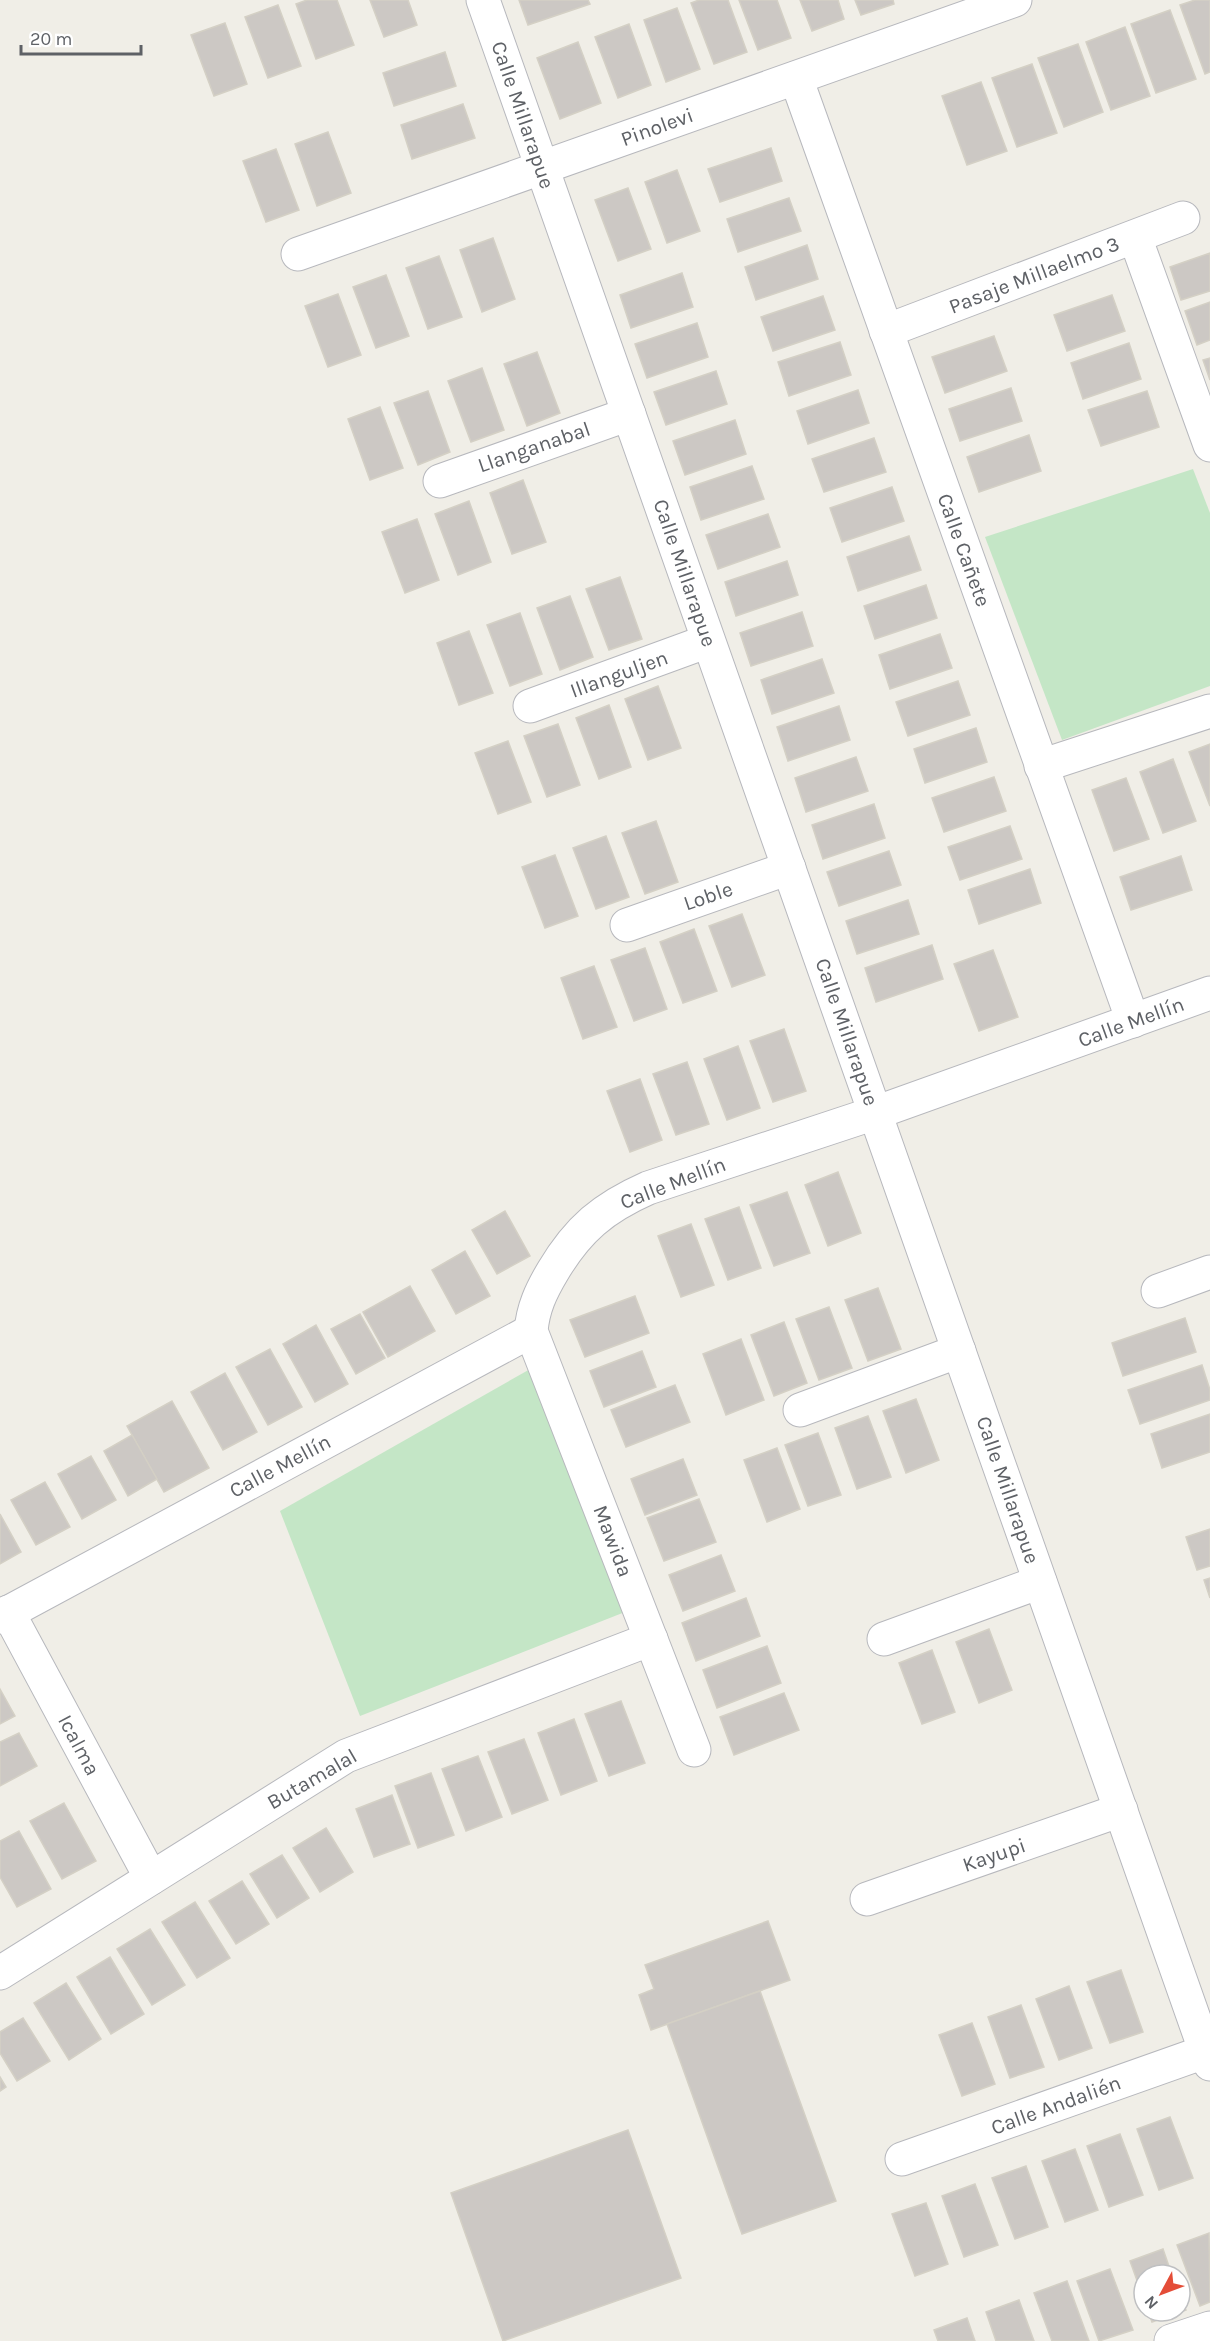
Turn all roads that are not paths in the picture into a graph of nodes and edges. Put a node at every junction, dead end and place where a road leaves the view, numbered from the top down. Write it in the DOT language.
graph roads {
  1 [pos="483,0"];
  2 [pos="1015,0"];
  3 [pos="796,78"];
  4 [pos="542,168"];
  5 [pos="1183,219"];
  6 [pos="1135,237"];
  7 [pos="298,254"];
  8 [pos="886,331"];
  9 [pos="628,414"];
  10 [pos="1210,445"];
  11 [pos="440,481"];
  12 [pos="708,641"];
  13 [pos="530,706"];
  14 [pos="1210,711"];
  15 [pos="1041,766"];
  16 [pos="789,868"];
  17 [pos="627,925"];
  18 [pos="1210,993"];
  19 [pos="1132,1021"];
  20 [pos="875,1113"];
  21 [pos="1210,1272"];
  22 [pos="1158,1291"];
  23 [pos="531,1331"];
  24 [pos="959,1351"];
  25 [pos="800,1410"];
  26 [pos="1040,1582"];
  27 [pos="4,1615"];
  28 [pos="651,1639"];
  29 [pos="884,1639"];
  30 [pos="694,1750"];
  31 [pos="1121,1810"];
  32 [pos="151,1878"];
  33 [pos="867,1899"];
  34 [pos="0,1973"];
  35 [pos="1209,2055"];
  36 [pos="902,2159"];
  37 [pos="1210,2328"];
  38 [pos="1171,2341"];
  1 -- 4 [label="street, Calle Millarapue"];
  2 -- 3 [label="street, Pinolevi"];
  3 -- 4 [label="street, Pinolevi"];
  3 -- 8 [label="street, Calle Cañete"];
  4 -- 7 [label="street, Pinolevi"];
  4 -- 9 [label="street, Calle Millarapue"];
  5 -- 6 [label="street, Pasaje Millaelmo 3"];
  6 -- 8 [label="street, Pasaje Millaelmo 3"];
  6 -- 10 [label="street"];
  8 -- 15 [label="street, Calle Cañete"];
  9 -- 11 [label="street, Llanganabal"];
  9 -- 12 [label="street, Calle Millarapue"];
  12 -- 13 [label="street, Illanguljen"];
  12 -- 16 [label="street, Calle Millarapue"];
  14 -- 15 [label="street"];
  15 -- 19 [label="street, Calle Cañete"];
  16 -- 17 [label="street, Loble"];
  16 -- 20 [label="street, Calle Millarapue"];
  18 -- 19 [label="street, Calle Mellín"];
  19 -- 20 [label="street, Calle Mellín"];
  20 -- 23 [label="street, Calle Mellín"];
  20 -- 24 [label="street, Calle Millarapue"];
  21 -- 22 [label="street"];
  23 -- 27 [label="street, Calle Mellín"];
  23 -- 28 [label="street, Mawida"];
  24 -- 25 [label="street"];
  24 -- 26 [label="street, Calle Millarapue"];
  26 -- 29 [label="street"];
  26 -- 31 [label="street, Calle Millarapue"];
  27 -- 32 [label="street, Icalma"];
  28 -- 30 [label="street, Mawida"];
  28 -- 32 [label="street, Butamalal"];
  31 -- 33 [label="street, Kayupi"];
  31 -- 35 [label="street, Calle Millarapue"];
  32 -- 34 [label="street, Butamalal"];
  35 -- 36 [label="street, Calle Andalién"];
  37 -- 38 [label="street"];
}
